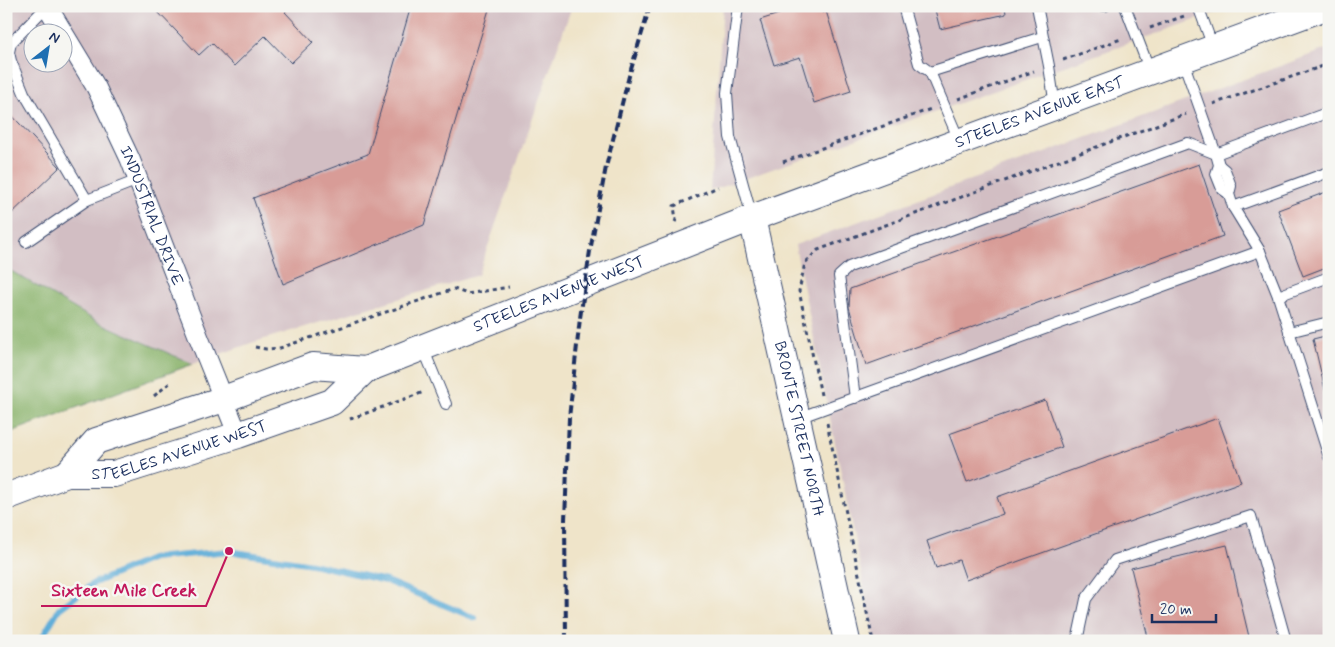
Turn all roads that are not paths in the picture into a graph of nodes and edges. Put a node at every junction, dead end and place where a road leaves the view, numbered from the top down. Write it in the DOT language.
graph roads {
  1 [pos="47,6"];
  2 [pos="738,6"];
  3 [pos="903,6"];
  4 [pos="1037,6"];
  5 [pos="1125,6"];
  6 [pos="1199,8"];
  7 [pos="1315,9"];
  8 [pos="1042,37"];
  9 [pos="1214,49"];
  10 [pos="1182,60"];
  11 [pos="930,72"];
  12 [pos="1150,72"];
  13 [pos="1055,107"];
  14 [pos="1329,112"];
  15 [pos="960,142"];
  16 [pos="1216,154"];
  17 [pos="1329,172"];
  18 [pos="138,180"];
  19 [pos="87,200"];
  20 [pos="1233,207"];
  21 [pos="752,218"];
  22 [pos="26,242"];
  23 [pos="1260,251"];
  24 [pos="1329,277"];
  25 [pos="1278,296"];
  26 [pos="1329,322"];
  27 [pos="1289,332"];
  28 [pos="423,347"];
  29 [pos="365,370"];
  30 [pos="855,398"];
  31 [pos="224,399"];
  32 [pos="446,404"];
  33 [pos="797,418"];
  34 [pos="238,435"];
  35 [pos="1329,457"];
  36 [pos="67,474"];
  37 [pos="6,498"];
  38 [pos="847,641"];
  39 [pos="1077,641"];
  40 [pos="1286,641"];
  1 -- 18 [label="street, INDUSTRIAL DRIVE"];
  1 -- 19 [label="lane"];
  2 -- 21 [label="lane"];
  3 -- 11 [label="lane"];
  4 -- 8 [label="lane"];
  5 -- 12 [label="lane"];
  6 -- 9 [label="lane"];
  7 -- 9 [label="main road, STEELES AVENUE EAST"];
  8 -- 11 [label="lane"];
  8 -- 13 [label="lane"];
  9 -- 10 [label="main road, STEELES AVENUE EAST"];
  10 -- 12 [label="main road, STEELES AVENUE EAST"];
  10 -- 16 [label="lane"];
  11 -- 15 [label="lane"];
  12 -- 13 [label="main road, STEELES AVENUE EAST"];
  13 -- 15 [label="main road, STEELES AVENUE EAST"];
  14 -- 16 [label="lane"];
  15 -- 21 [label="main road, STEELES AVENUE EAST"];
  16 -- 20 [label="lane"];
  16 -- 30 [label="lane"];
  17 -- 20 [label="lane"];
  18 -- 19 [label="lane"];
  18 -- 31 [label="street, INDUSTRIAL DRIVE"];
  19 -- 22 [label="lane"];
  20 -- 23 [label="lane"];
  21 -- 28 [label="main road, STEELES AVENUE WEST"];
  21 -- 33 [label="main road, BRONTE STREET NORTH"];
  23 -- 25 [label="lane"];
  23 -- 30 [label="lane"];
  24 -- 25 [label="lane"];
  25 -- 27 [label="lane"];
  26 -- 27 [label="lane"];
  27 -- 35 [label="lane"];
  28 -- 29 [label="main road, STEELES AVENUE WEST"];
  28 -- 32 [label="lane"];
  29 -- 31 [label="main road, STEELES AVENUE WEST"];
  29 -- 34 [label="main road, STEELES AVENUE WEST"];
  30 -- 33 [label="lane"];
  31 -- 34 [label="street, INDUSTRIAL DRIVE"];
  31 -- 36 [label="main road, STEELES AVENUE WEST"];
  33 -- 38 [label="main road, BRONTE STREET NORTH"];
  34 -- 36 [label="main road, STEELES AVENUE WEST"];
  36 -- 37 [label="main road, STEELES AVENUE WEST"];
  39 -- 40 [label="lane"];
}
